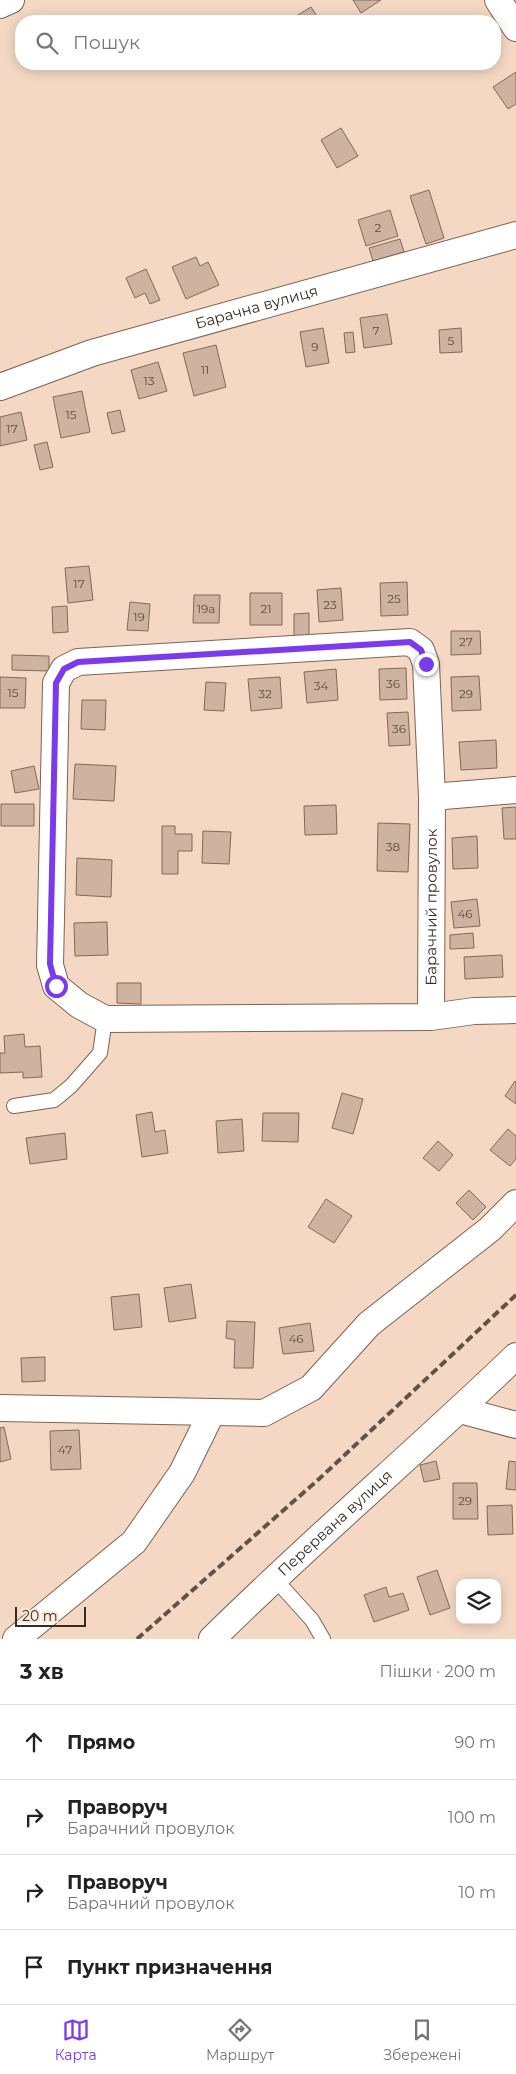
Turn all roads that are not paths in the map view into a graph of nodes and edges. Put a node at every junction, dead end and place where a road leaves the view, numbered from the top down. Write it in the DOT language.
graph roads {
  1 [pos="11,0"];
  2 [pos="498,0"];
  3 [pos="0,5"];
  4 [pos="516,28"];
  5 [pos="516,235"];
  6 [pos="0,387"];
  7 [pos="516,790"];
  8 [pos="432,797"];
  9 [pos="516,1010"];
  10 [pos="431,1018"];
  11 [pos="105,1019"];
  12 [pos="14,1106"];
  13 [pos="516,1203"];
  14 [pos="516,1356"];
  15 [pos="0,1408"];
  16 [pos="460,1410"];
  17 [pos="212,1412"];
  18 [pos="516,1425"];
  19 [pos="274,1578"];
  20 [pos="16,1639"];
  21 [pos="212,1639"];
  22 [pos="323,1639"];
  1 -- 3 [label="street"];
  2 -- 4 [label="street"];
  5 -- 6 [label="street, Барачна вулиця"];
  7 -- 8 [label="street"];
  8 -- 10 [label="street, Барачний провулок"];
  8 -- 11 [label="street, Барачний провулок"];
  9 -- 10 [label="street"];
  10 -- 11 [label="street"];
  11 -- 12 [label="lane"];
  13 -- 17 [label="street"];
  14 -- 16 [label="street, Перервана вулиця"];
  15 -- 17 [label="street"];
  16 -- 18 [label="street"];
  16 -- 19 [label="street, Перервана вулиця"];
  17 -- 20 [label="street"];
  19 -- 21 [label="street, Перервана вулиця"];
  19 -- 22 [label="lane"];
}
